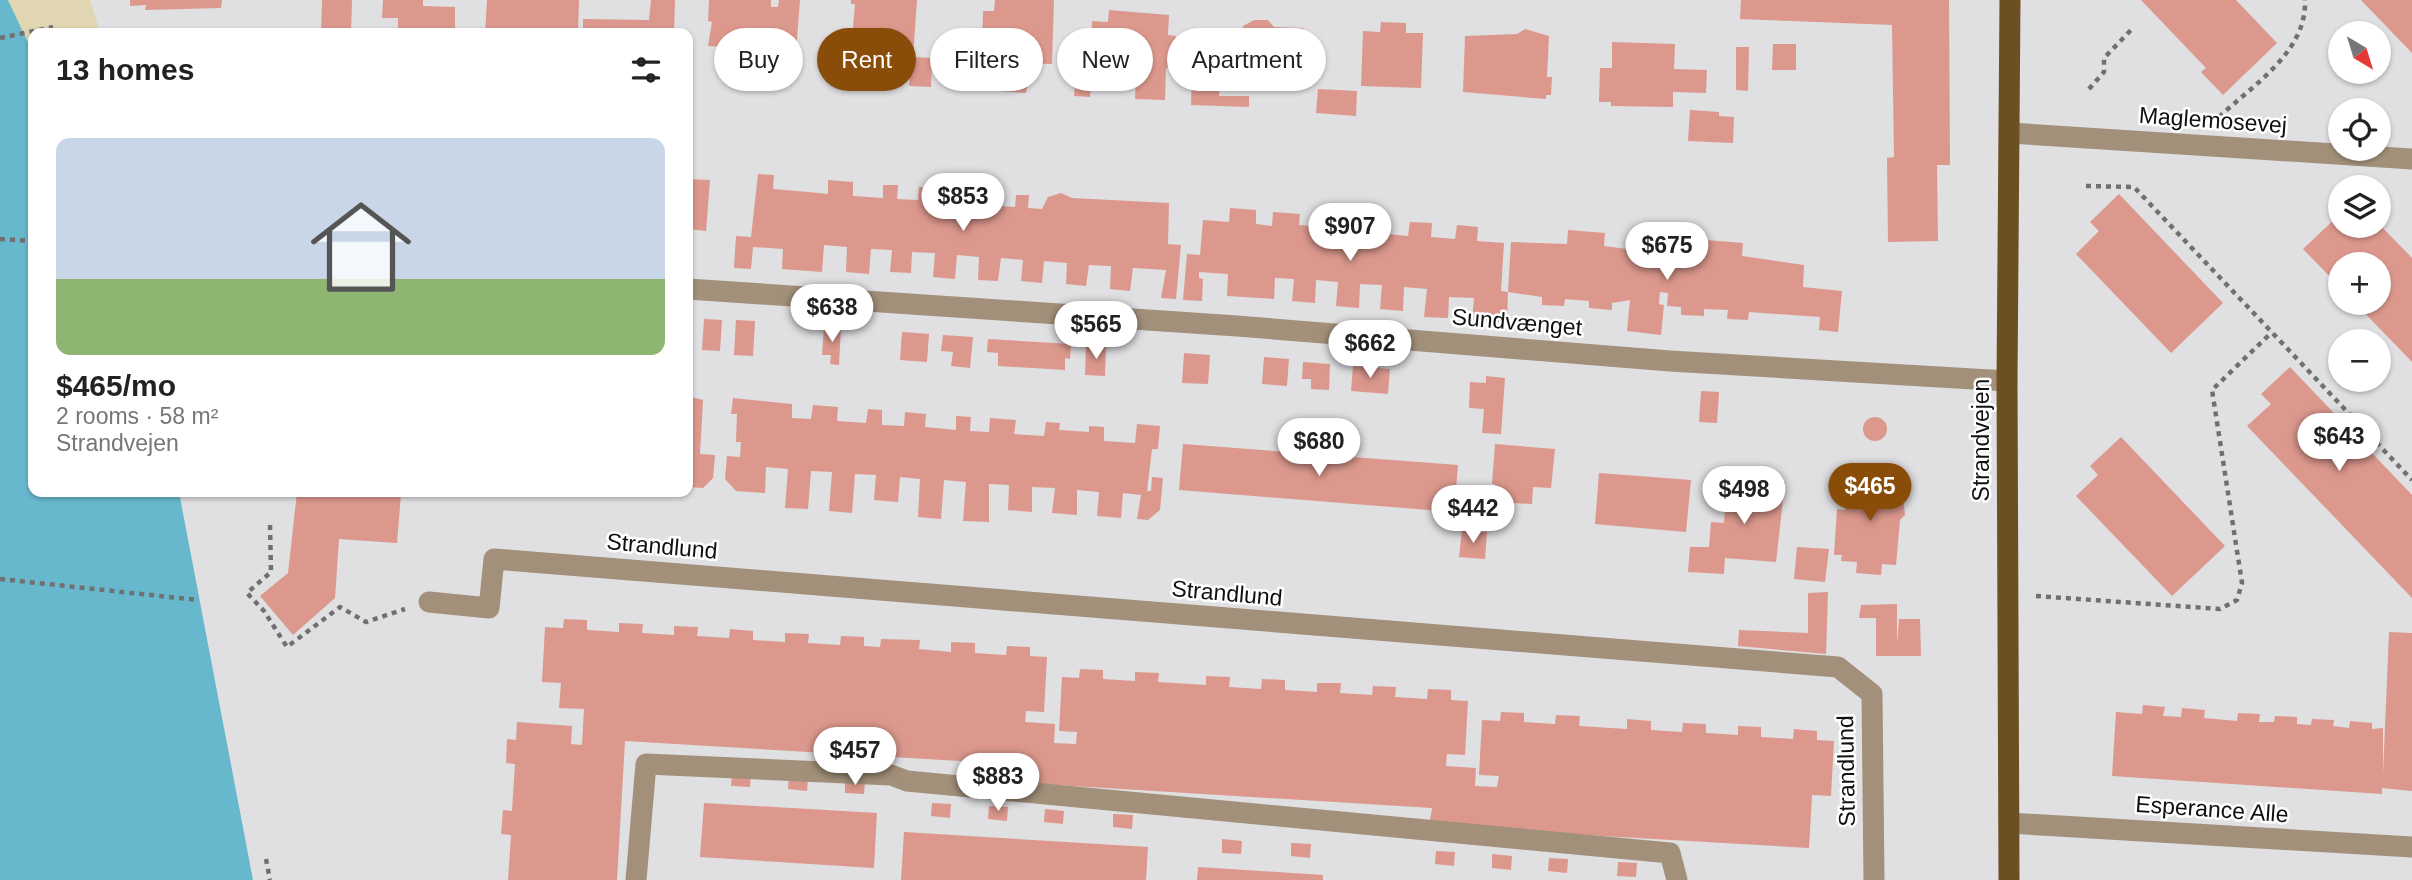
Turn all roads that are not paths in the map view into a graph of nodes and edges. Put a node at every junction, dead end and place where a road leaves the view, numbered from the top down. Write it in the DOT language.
graph roads {
  1 [pos="2010,0"];
  2 [pos="2010,133"];
  3 [pos="2412,159"];
  4 [pos="693,289"];
  5 [pos="2007,381"];
  6 [pos="429,602"];
  7 [pos="2010,823"];
  8 [pos="2412,848"];
  9 [pos="636,880"];
  10 [pos="1677,880"];
  11 [pos="1874,880"];
  12 [pos="2009,880"];
  1 -- 2 [label="main road, Strandvejen"];
  2 -- 3 [label="street, Maglemosevej"];
  2 -- 5 [label="main road, Strandvejen"];
  4 -- 5 [label="street, Sundvænget"];
  5 -- 7 [label="main road, Strandvejen"];
  6 -- 11 [label="street, Strandlund"];
  7 -- 8 [label="street, Esperance Alle"];
  7 -- 12 [label="main road, Strandvejen"];
  9 -- 10 [label="street"];
}
